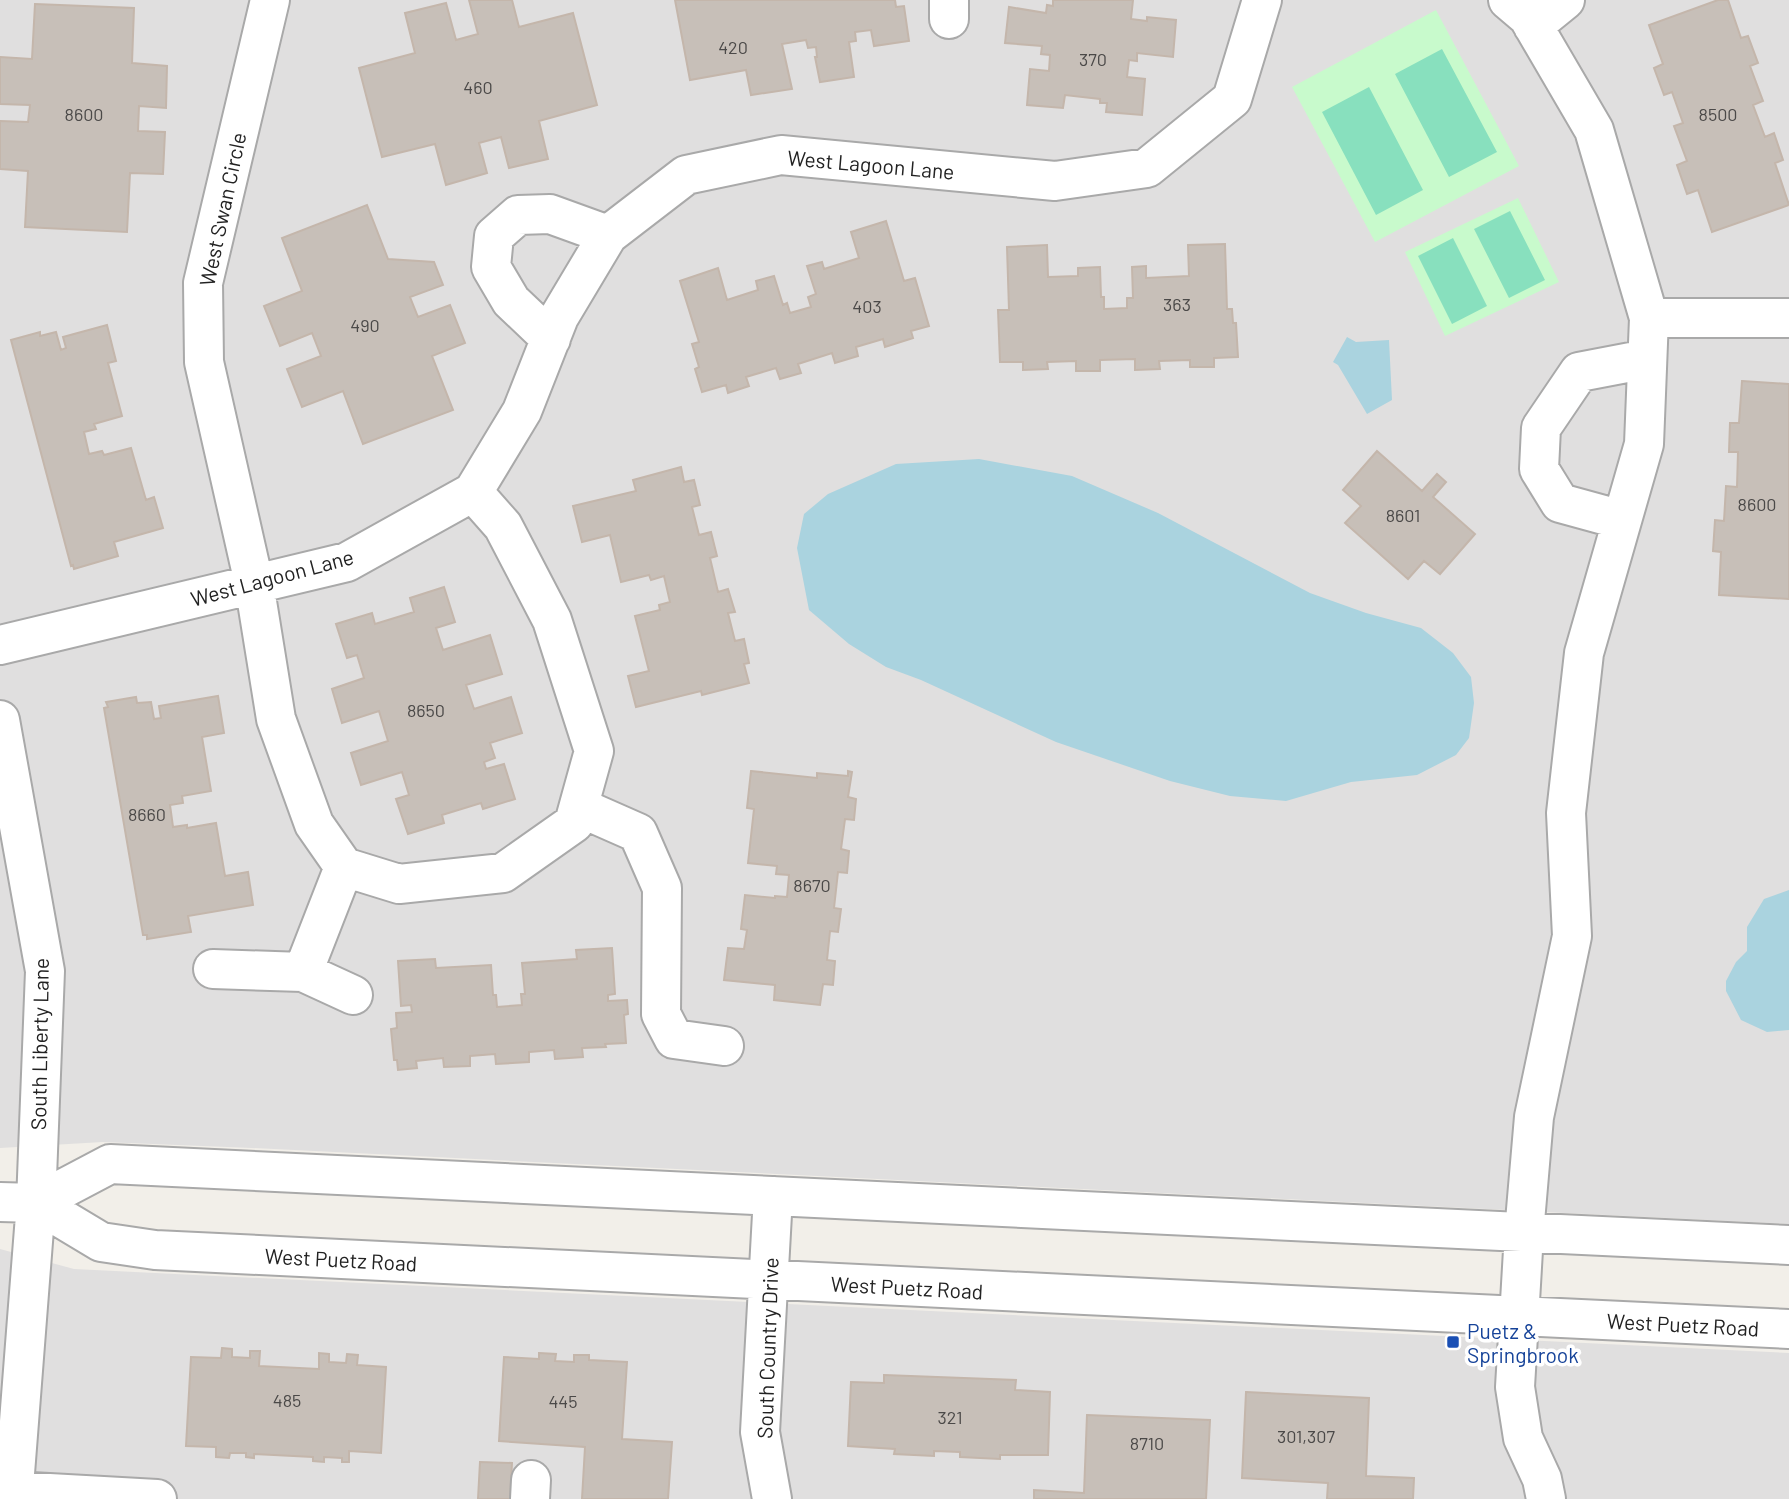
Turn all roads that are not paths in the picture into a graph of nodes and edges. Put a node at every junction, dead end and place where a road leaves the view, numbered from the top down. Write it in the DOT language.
graph roads {
  1 [pos="270,0"];
  2 [pos="1262,0"];
  3 [pos="1565,0"];
  4 [pos="1521,13"];
  5 [pos="608,234"];
  6 [pos="1649,318"];
  7 [pos="1789,318"];
  8 [pos="551,339"];
  9 [pos="1647,359"];
  10 [pos="473,492"];
  11 [pos="1622,520"];
  12 [pos="254,583"];
  13 [pos="0,645"];
  14 [pos="0,720"];
  15 [pos="579,807"];
  16 [pos="344,867"];
  17 [pos="213,969"];
  18 [pos="303,972"];
  19 [pos="353,995"];
  20 [pos="724,1046"];
  21 [pos="773,1196"];
  22 [pos="18,1203"];
  23 [pos="1524,1233"];
  24 [pos="1789,1245"];
  25 [pos="768,1280"];
  26 [pos="1518,1316"];
  27 [pos="1789,1329"];
  28 [pos="13,1495"];
  29 [pos="157,1499"];
  30 [pos="772,1499"];
  31 [pos="1546,1499"];
  1 -- 12 [label="street, West Swan Circle"];
  2 -- 5 [label="street, West Lagoon Lane"];
  3 -- 4 [label="street"];
  4 -- 6 [label="street"];
  5 -- 8 [label="street, West Lagoon Lane"];
  5 -- 8 [label="street"];
  6 -- 7 [label="street"];
  6 -- 9 [label="street"];
  8 -- 10 [label="street, West Lagoon Lane"];
  9 -- 11 [label="street"];
  9 -- 11 [label="street"];
  10 -- 12 [label="street, West Lagoon Lane"];
  10 -- 15 [label="street"];
  11 -- 23 [label="street"];
  12 -- 13 [label="street, West Lagoon Lane"];
  12 -- 16 [label="street, West Swan Circle"];
  14 -- 22 [label="street, South Liberty Lane"];
  15 -- 16 [label="street"];
  15 -- 20 [label="street"];
  16 -- 18 [label="street"];
  17 -- 18 [label="street"];
  18 -- 19 [label="street"];
  21 -- 22 [label="street"];
  21 -- 23 [label="street"];
  21 -- 25 [label="street, South Country Drive"];
  22 -- 25 [label="street, West Puetz Road"];
  22 -- 28 [label="street, South Liberty Lane"];
  23 -- 24 [label="street"];
  23 -- 26 [label="street"];
  25 -- 26 [label="street, West Puetz Road"];
  25 -- 30 [label="street, South Country Drive"];
  26 -- 27 [label="street, West Puetz Road"];
  26 -- 31 [label="street"];
  28 -- 29 [label="street"];
}
